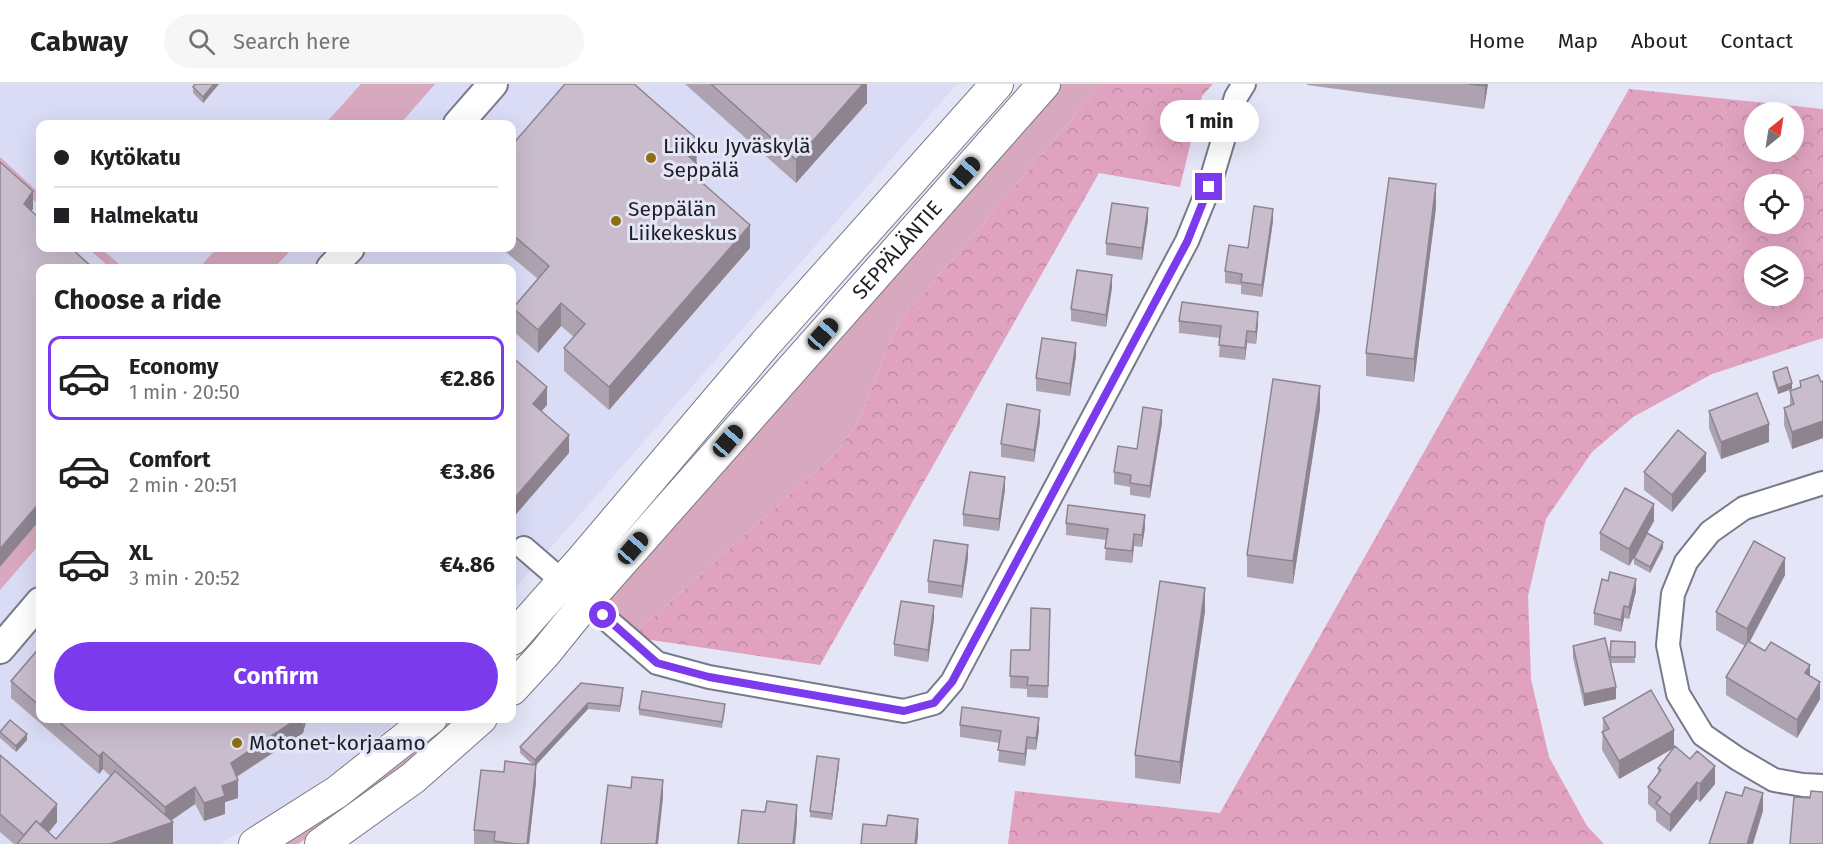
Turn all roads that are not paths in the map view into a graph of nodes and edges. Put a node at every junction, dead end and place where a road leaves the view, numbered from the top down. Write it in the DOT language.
graph roads {
  1 [pos="493,84"];
  2 [pos="997,84"];
  3 [pos="1044,84"];
  4 [pos="1244,84"];
  5 [pos="462,120"];
  6 [pos="346,252"];
  7 [pos="335,264"];
  8 [pos="1823,483"];
  9 [pos="524,548"];
  10 [pos="562,581"];
  11 [pos="587,601"];
  12 [pos="36,607"];
  13 [pos="516,634"];
  14 [pos="0,649"];
  15 [pos="516,685"];
  16 [pos="425,723"];
  17 [pos="475,723"];
  18 [pos="1823,786"];
  19 [pos="255,844"];
  20 [pos="321,844"];
  1 -- 5 [label="street"];
  2 -- 10 [label="main road, SEPPÄLÄNTIE"];
  3 -- 11 [label="main road, SEPPÄLÄNTIE"];
  4 -- 11 [label="street"];
  6 -- 7 [label="street"];
  8 -- 18 [label="street"];
  9 -- 10 [label="street"];
  10 -- 11 [label="street"];
  10 -- 13 [label="main road, SEPPÄLÄNTIE"];
  11 -- 15 [label="main road, SEPPÄLÄNTIE"];
  12 -- 14 [label="street"];
  16 -- 19 [label="main road"];
  17 -- 20 [label="main road"];
}
